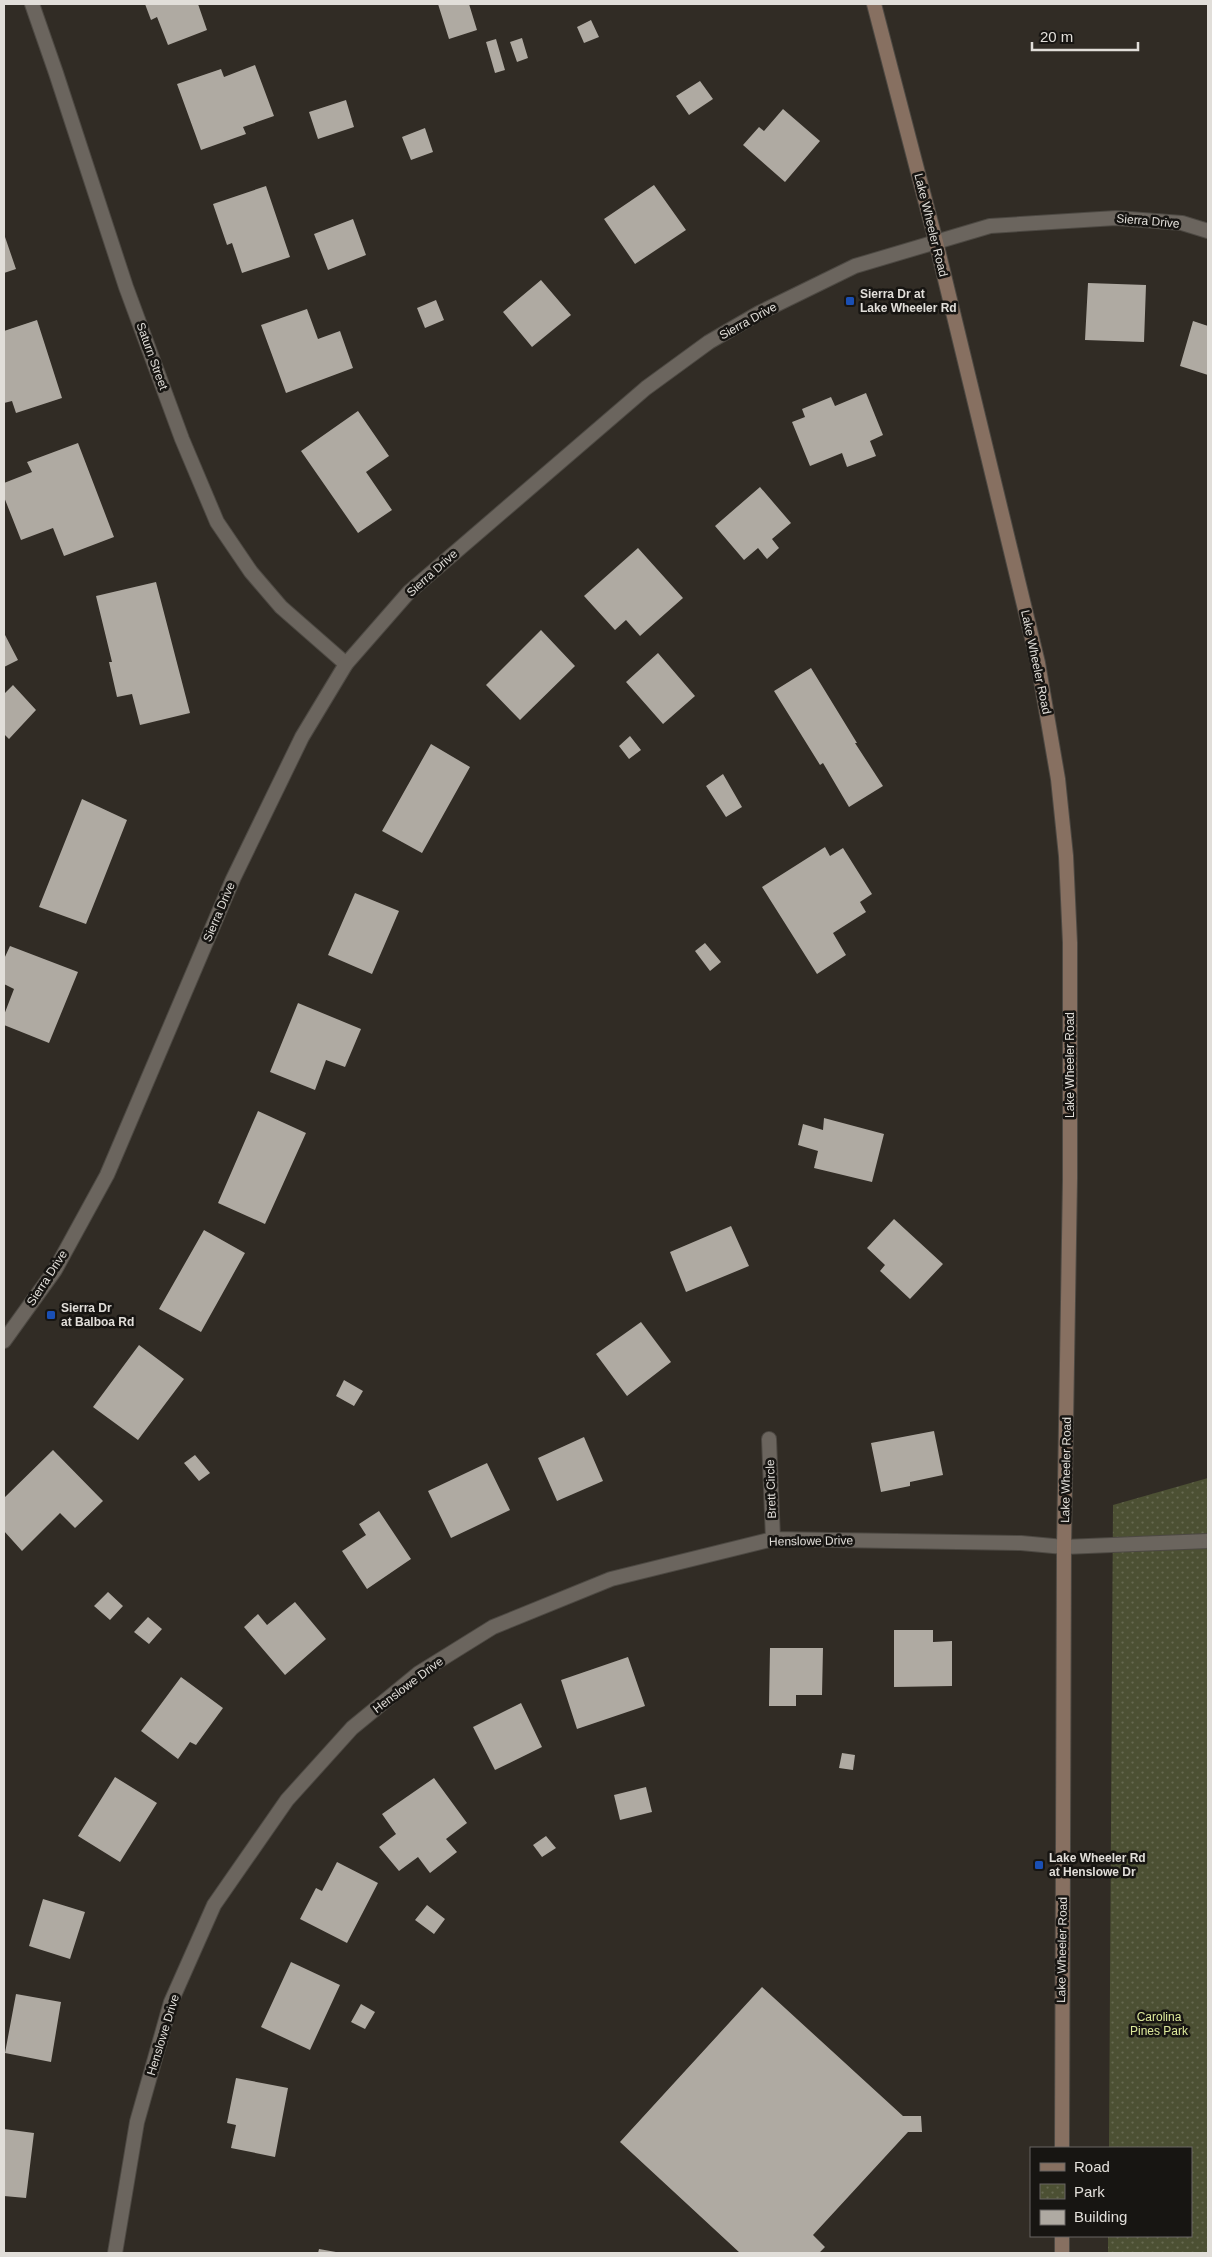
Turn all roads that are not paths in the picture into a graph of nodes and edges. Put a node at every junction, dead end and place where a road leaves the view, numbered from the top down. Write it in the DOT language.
graph roads {
  1 [pos="32,4"];
  2 [pos="874,4"];
  3 [pos="1208,230"];
  4 [pos="936,242"];
  5 [pos="346,664"];
  6 [pos="4,1341"];
  7 [pos="769,1439"];
  8 [pos="773,1539"];
  9 [pos="1208,1541"];
  10 [pos="1064,1547"];
  11 [pos="1062,2147"];
  12 [pos="1062,2237"];
  13 [pos="115,2253"];
  14 [pos="1062,2253"];
  1 -- 5 [label="street, Saturn Street"];
  2 -- 4 [label="main road, Lake Wheeler Road"];
  3 -- 4 [label="street, Sierra Drive"];
  4 -- 5 [label="street, Sierra Drive"];
  4 -- 10 [label="main road, Lake Wheeler Road"];
  5 -- 6 [label="street, Sierra Drive"];
  7 -- 8 [label="street, Brett Circle"];
  8 -- 10 [label="street, Henslowe Drive"];
  8 -- 13 [label="street, Henslowe Drive"];
  9 -- 10 [label="street, Henslowe Drive"];
  10 -- 11 [label="main road, Lake Wheeler Road"];
  12 -- 14 [label="main road"];
}
